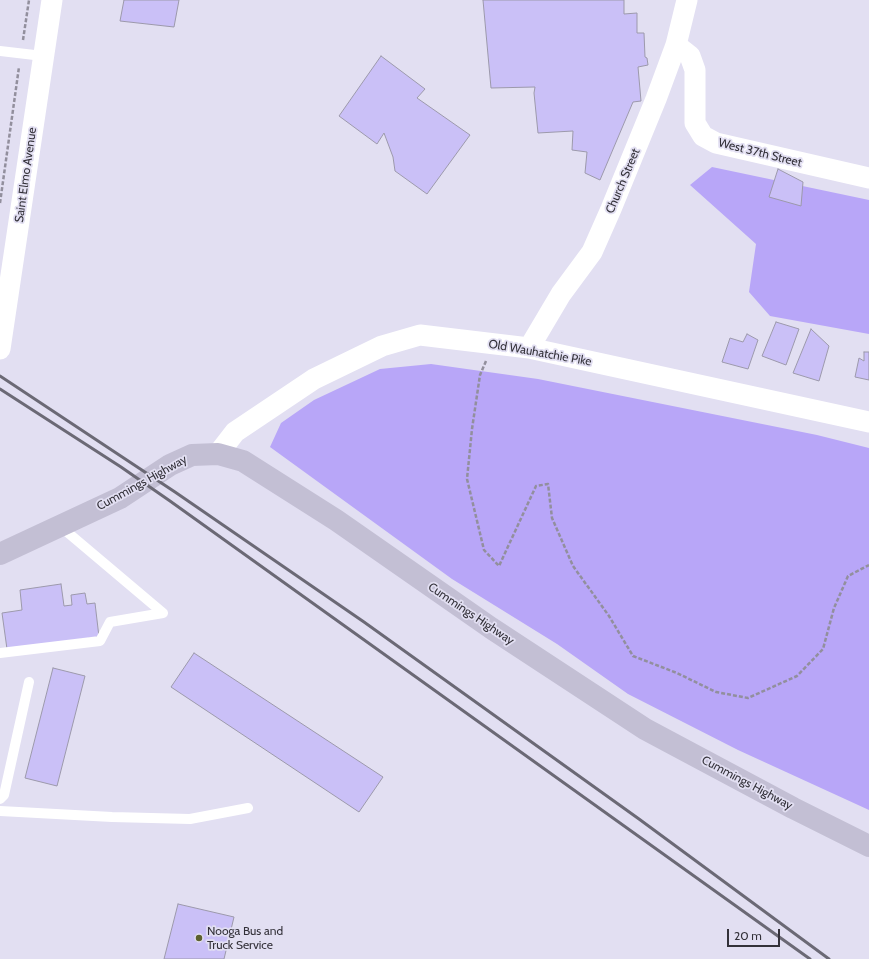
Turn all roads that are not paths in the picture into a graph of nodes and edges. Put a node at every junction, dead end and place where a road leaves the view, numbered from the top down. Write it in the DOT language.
graph roads {
  1 [pos="52,0"];
  2 [pos="687,0"];
  3 [pos="676,45"];
  4 [pos="0,51"];
  5 [pos="43,56"];
  6 [pos="869,178"];
  7 [pos="529,348"];
  8 [pos="0,349"];
  9 [pos="869,422"];
  10 [pos="218,454"];
  11 [pos="67,522"];
  12 [pos="0,554"];
  13 [pos="0,653"];
  14 [pos="29,682"];
  15 [pos="0,799"];
  16 [pos="248,808"];
  17 [pos="0,811"];
  18 [pos="869,846"];
  1 -- 5 [label="street, Saint Elmo Avenue"];
  2 -- 3 [label="street, Church Street"];
  3 -- 6 [label="street, West 37th Street"];
  3 -- 7 [label="street, Church Street"];
  4 -- 5 [label="lane"];
  5 -- 8 [label="street, Saint Elmo Avenue"];
  7 -- 9 [label="street, Old Wauhatchie Pike"];
  7 -- 10 [label="street, Old Wauhatchie Pike"];
  10 -- 11 [label="main road, Cummings Highway"];
  10 -- 18 [label="main road, Cummings Highway"];
  11 -- 12 [label="main road, Cummings Highway"];
  11 -- 13 [label="lane"];
  14 -- 15 [label="lane"];
  16 -- 17 [label="lane"];
}
